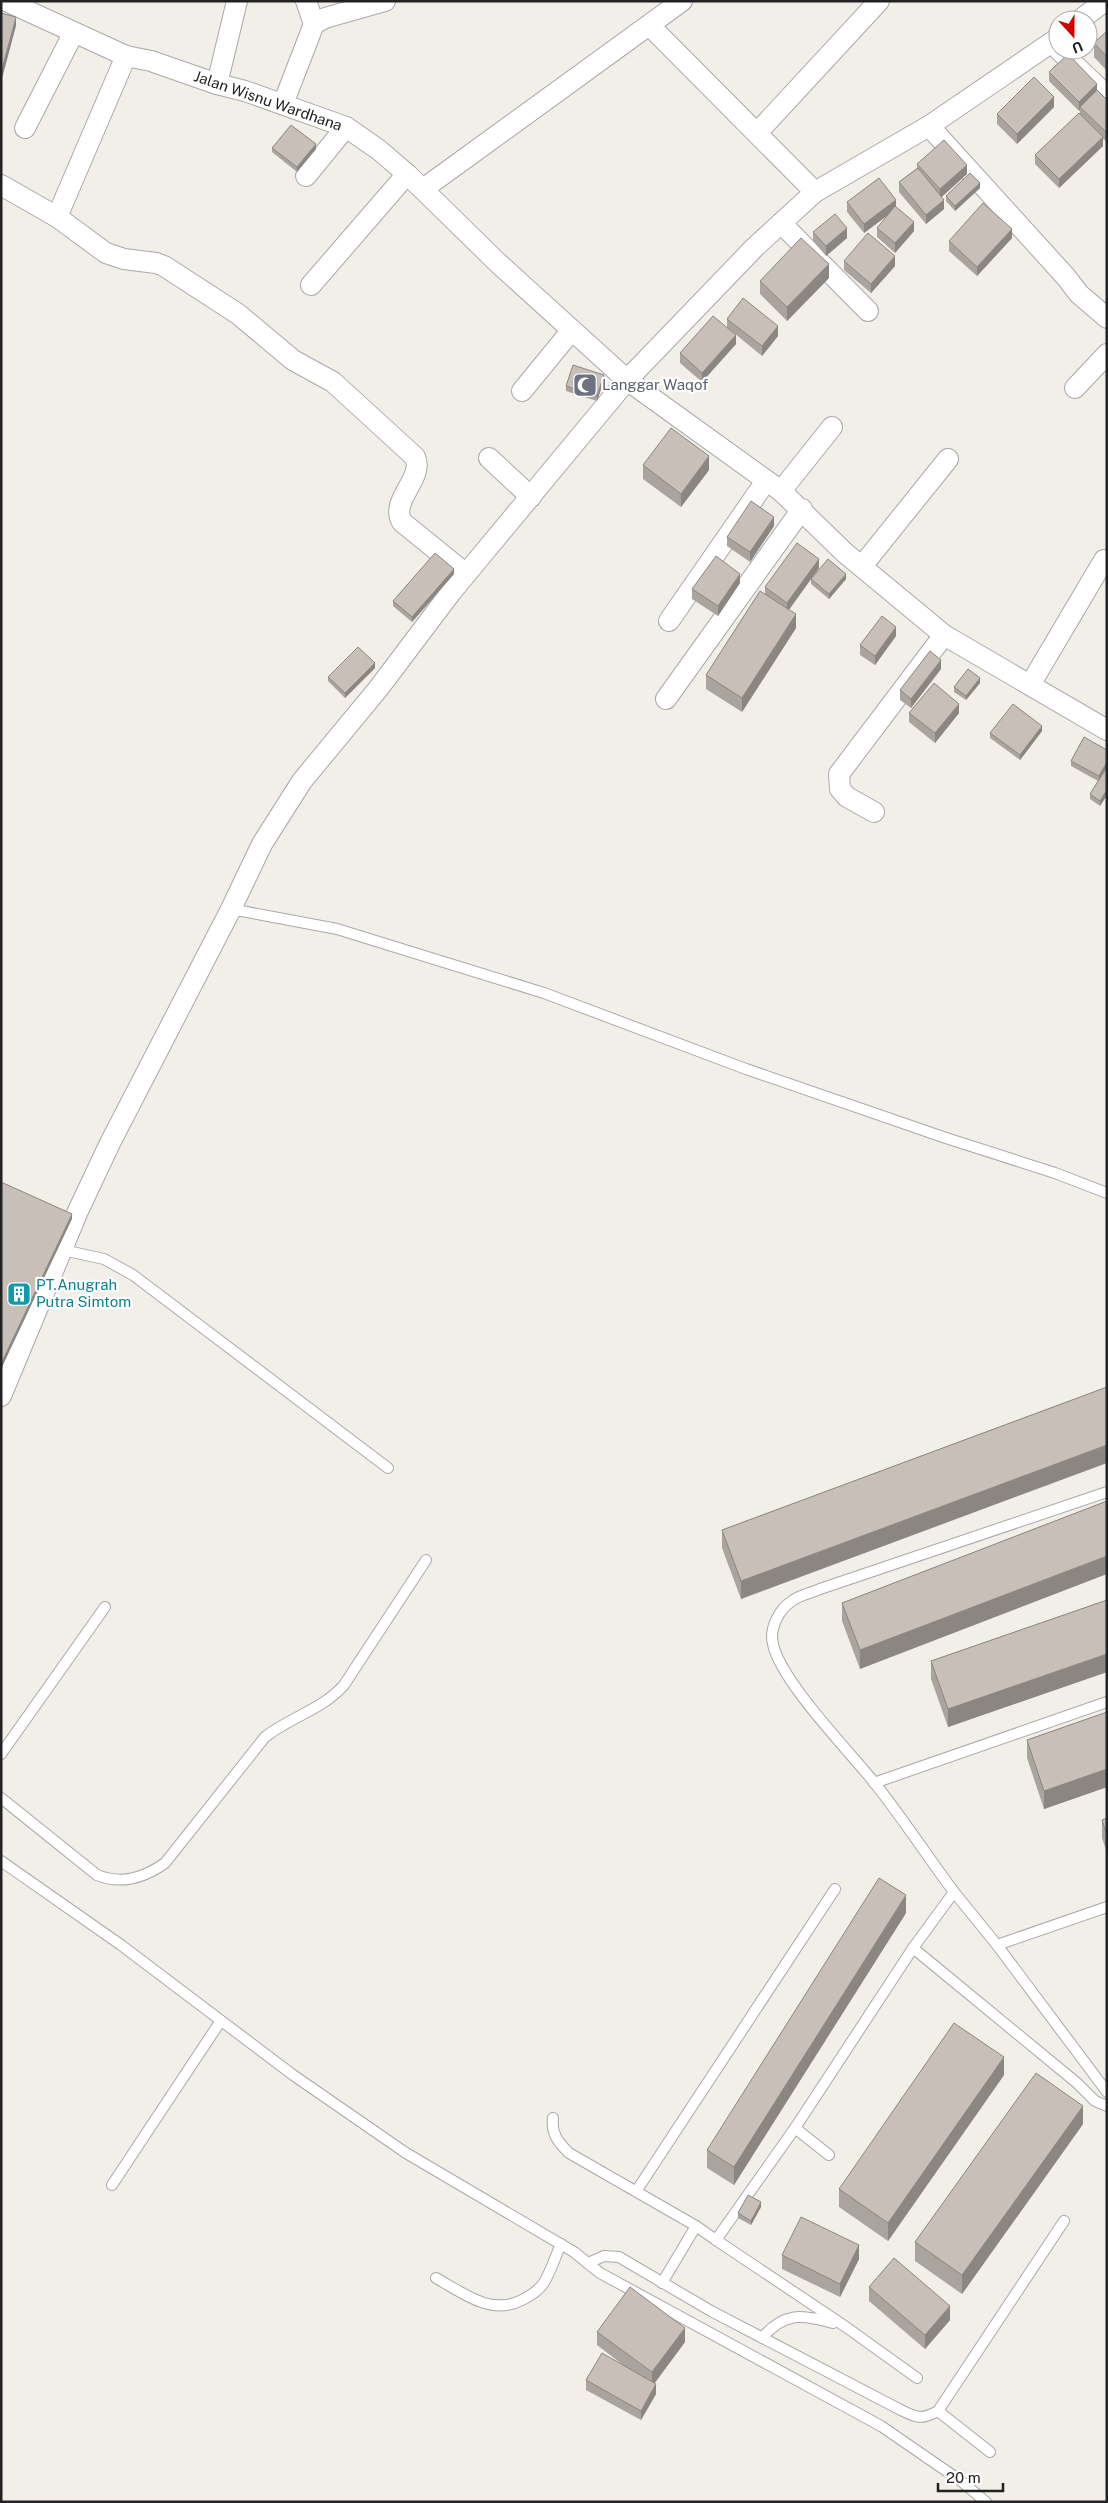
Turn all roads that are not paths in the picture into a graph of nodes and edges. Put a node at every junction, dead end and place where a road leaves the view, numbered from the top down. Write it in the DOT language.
graph roads {
  1 [pos="6,1"];
  2 [pos="237,1"];
  3 [pos="306,1"];
  4 [pos="385,1"];
  5 [pos="682,1"];
  6 [pos="879,1"];
  7 [pos="1104,2"];
  8 [pos="1093,10"];
  9 [pos="314,24"];
  10 [pos="650,26"];
  11 [pos="73,34"];
  12 [pos="1048,51"];
  13 [pos="126,56"];
  14 [pos="1072,60"];
  15 [pos="218,84"];
  16 [pos="1107,96"];
  17 [pos="283,104"];
  18 [pos="929,126"];
  19 [pos="346,127"];
  20 [pos="26,128"];
  21 [pos="757,133"];
  22 [pos="407,174"];
  23 [pos="306,176"];
  24 [pos="1,184"];
  25 [pos="423,189"];
  26 [pos="815,192"];
  27 [pos="57,217"];
  28 [pos="781,224"];
  29 [pos="311,285"];
  30 [pos="868,310"];
  31 [pos="1107,318"];
  32 [pos="572,330"];
  33 [pos="1107,354"];
  34 [pos="627,380"];
  35 [pos="1075,388"];
  36 [pos="522,391"];
  37 [pos="832,426"];
  38 [pos="488,458"];
  39 [pos="948,459"];
  40 [pos="774,486"];
  41 [pos="531,496"];
  42 [pos="802,509"];
  43 [pos="1104,560"];
  44 [pos="862,566"];
  45 [pos="466,574"];
  46 [pos="669,621"];
  47 [pos="944,635"];
  48 [pos="1030,685"];
  49 [pos="666,699"];
  50 [pos="1107,730"];
  51 [pos="874,812"];
  52 [pos="231,909"];
  53 [pos="1107,1193"];
  54 [pos="63,1250"];
  55 [pos="1,1396"];
  56 [pos="388,1468"];
  57 [pos="1107,1492"];
  58 [pos="426,1560"];
  59 [pos="105,1607"];
  60 [pos="1107,1702"];
  61 [pos="1,1754"];
  62 [pos="874,1783"];
  63 [pos="1,1798"];
  64 [pos="1,1860"];
  65 [pos="835,1889"];
  66 [pos="954,1892"];
  67 [pos="1107,1907"];
  68 [pos="997,1945"];
  69 [pos="913,1948"];
  70 [pos="220,2022"];
  71 [pos="1107,2092"];
  72 [pos="1107,2106"];
  73 [pos="553,2118"];
  74 [pos="794,2128"];
  75 [pos="829,2155"];
  76 [pos="112,2184"];
  77 [pos="637,2190"];
  78 [pos="1064,2221"];
  79 [pos="696,2226"];
  80 [pos="716,2240"];
  81 [pos="561,2244"];
  82 [pos="588,2263"];
  83 [pos="436,2278"];
  84 [pos="662,2283"];
  85 [pos="846,2327"];
  86 [pos="762,2338"];
  87 [pos="917,2378"];
  88 [pos="938,2411"];
  89 [pos="990,2452"];
  90 [pos="986,2502"];
  1 -- 11 [label="street, Jalan Wisnu Wardhana"];
  2 -- 15 [label="street"];
  3 -- 9 [label="street"];
  4 -- 9 [label="street"];
  5 -- 10 [label="street"];
  6 -- 21 [label="street"];
  7 -- 8 [label="street"];
  9 -- 17 [label="street"];
  10 -- 21 [label="street"];
  10 -- 25 [label="street"];
  11 -- 13 [label="street, Jalan Wisnu Wardhana"];
  11 -- 20 [label="street"];
  12 -- 18 [label="street"];
  13 -- 15 [label="street, Jalan Wisnu Wardhana"];
  13 -- 27 [label="street"];
  14 -- 16 [label="street"];
  15 -- 17 [label="street, Jalan Wisnu Wardhana"];
  17 -- 19 [label="street, Jalan Wisnu Wardhana"];
  18 -- 26 [label="street"];
  18 -- 31 [label="street"];
  19 -- 22 [label="street, Jalan Wisnu Wardhana"];
  19 -- 23 [label="street"];
  21 -- 26 [label="street"];
  22 -- 25 [label="street, Jalan Wisnu Wardhana"];
  22 -- 29 [label="street"];
  24 -- 27 [label="street"];
  25 -- 32 [label="street, Jalan Wisnu Wardhana"];
  26 -- 28 [label="street"];
  27 -- 45 [label="street"];
  28 -- 30 [label="street"];
  28 -- 34 [label="street"];
  32 -- 34 [label="street, Jalan Wisnu Wardhana"];
  32 -- 36 [label="street"];
  33 -- 35 [label="street"];
  34 -- 40 [label="street, Jalan Wisnu Wardhana"];
  34 -- 41 [label="street"];
  37 -- 40 [label="street"];
  38 -- 41 [label="street"];
  39 -- 44 [label="street"];
  40 -- 42 [label="street, Jalan Wisnu Wardhana"];
  40 -- 46 [label="street"];
  41 -- 45 [label="street"];
  42 -- 44 [label="street, Jalan Wisnu Wardhana"];
  42 -- 49 [label="street"];
  43 -- 48 [label="street"];
  44 -- 47 [label="street, Jalan Wisnu Wardhana"];
  45 -- 52 [label="street"];
  47 -- 48 [label="street, Jalan Wisnu Wardhana"];
  47 -- 51 [label="street"];
  48 -- 50 [label="street, Jalan Wisnu Wardhana"];
  52 -- 53 [label="lane"];
  52 -- 54 [label="street"];
  54 -- 55 [label="street"];
  54 -- 56 [label="lane"];
  57 -- 62 [label="lane"];
  58 -- 63 [label="lane"];
  59 -- 61 [label="lane"];
  60 -- 62 [label="lane"];
  62 -- 66 [label="lane"];
  64 -- 70 [label="lane"];
  65 -- 77 [label="lane"];
  66 -- 68 [label="lane"];
  66 -- 69 [label="lane"];
  67 -- 68 [label="lane"];
  68 -- 71 [label="lane"];
  69 -- 72 [label="lane"];
  69 -- 74 [label="lane"];
  70 -- 76 [label="lane"];
  70 -- 81 [label="lane"];
  73 -- 77 [label="lane"];
  74 -- 75 [label="lane"];
  74 -- 80 [label="lane"];
  77 -- 79 [label="lane"];
  78 -- 88 [label="lane"];
  79 -- 80 [label="lane"];
  79 -- 84 [label="lane"];
  80 -- 85 [label="lane"];
  81 -- 82 [label="lane"];
  81 -- 83 [label="lane"];
  82 -- 84 [label="lane"];
  82 -- 90 [label="lane"];
  84 -- 86 [label="lane"];
  85 -- 86 [label="lane"];
  85 -- 87 [label="lane"];
  86 -- 88 [label="lane"];
  88 -- 89 [label="lane"];
}
